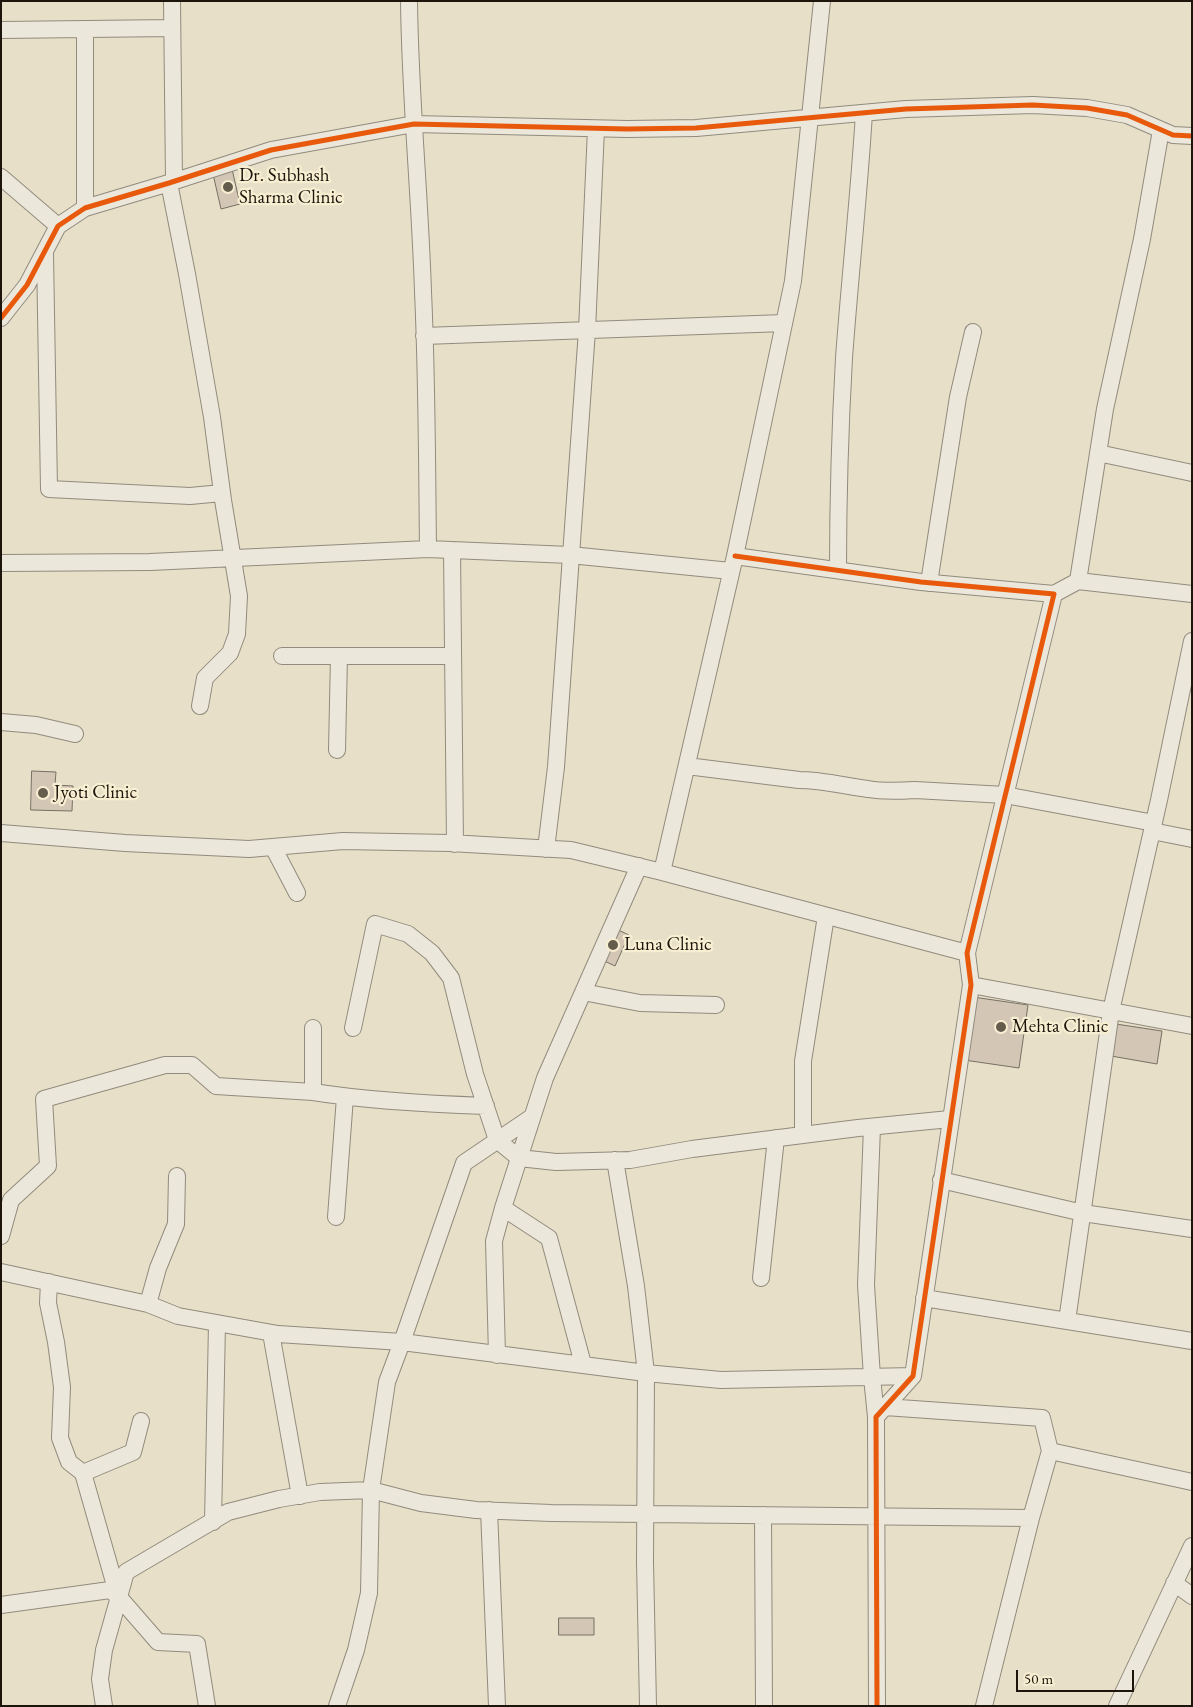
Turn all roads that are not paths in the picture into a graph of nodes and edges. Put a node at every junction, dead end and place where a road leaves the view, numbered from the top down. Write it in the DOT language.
graph roads {
  1 [pos="172,1"];
  2 [pos="409,1"];
  3 [pos="822,1"];
  4 [pos="172,28"];
  5 [pos="85,29"];
  6 [pos="1,30"];
  7 [pos="864,113"];
  8 [pos="810,118"];
  9 [pos="414,124"];
  10 [pos="596,128"];
  11 [pos="1161,130"];
  12 [pos="1192,136"];
  13 [pos="1,177"];
  14 [pos="171,182"];
  15 [pos="85,208"];
  16 [pos="58,226"];
  17 [pos="45,252"];
  18 [pos="1,318"];
  19 [pos="784,323"];
  20 [pos="587,330"];
  21 [pos="973,332"];
  22 [pos="424,336"];
  23 [pos="1098,453"];
  24 [pos="1192,473"];
  25 [pos="222,493"];
  26 [pos="428,550"];
  27 [pos="452,550"];
  28 [pos="570,556"];
  29 [pos="232,558"];
  30 [pos="1,563"];
  31 [pos="733,564"];
  32 [pos="838,570"];
  33 [pos="1078,581"];
  34 [pos="929,582"];
  35 [pos="1054,594"];
  36 [pos="1192,594"];
  37 [pos="1192,641"];
  38 [pos="282,656"];
  39 [pos="339,656"];
  40 [pos="453,656"];
  41 [pos="200,706"];
  42 [pos="1,722"];
  43 [pos="75,734"];
  44 [pos="338,750"];
  45 [pos="687,766"];
  46 [pos="1005,795"];
  47 [pos="1153,827"];
  48 [pos="1,833"];
  49 [pos="1192,839"];
  50 [pos="455,844"];
  51 [pos="274,847"];
  52 [pos="546,849"];
  53 [pos="639,866"];
  54 [pos="662,872"];
  55 [pos="297,893"];
  56 [pos="826,916"];
  57 [pos="968,953"];
  58 [pos="971,985"];
  59 [pos="583,992"];
  60 [pos="716,1005"];
  61 [pos="1111,1011"];
  62 [pos="1192,1026"];
  63 [pos="313,1028"];
  64 [pos="353,1028"];
  65 [pos="313,1092"];
  66 [pos="345,1097"];
  67 [pos="486,1106"];
  68 [pos="532,1117"];
  69 [pos="950,1120"];
  70 [pos="872,1127"];
  71 [pos="803,1135"];
  72 [pos="776,1138"];
  73 [pos="497,1140"];
  74 [pos="519,1158"];
  75 [pos="615,1160"];
  76 [pos="177,1176"];
  77 [pos="941,1180"];
  78 [pos="502,1208"];
  79 [pos="1082,1213"];
  80 [pos="336,1217"];
  81 [pos="1192,1229"];
  82 [pos="1,1236"];
  83 [pos="1,1272"];
  84 [pos="761,1278"];
  85 [pos="49,1282"];
  86 [pos="924,1298"];
  87 [pos="148,1304"];
  88 [pos="1067,1321"];
  89 [pos="217,1324"];
  90 [pos="271,1333"];
  91 [pos="1192,1341"];
  92 [pos="402,1342"];
  93 [pos="497,1354"];
  94 [pos="583,1364"];
  95 [pos="646,1372"];
  96 [pos="913,1376"];
  97 [pos="872,1377"];
  98 [pos="881,1412"];
  99 [pos="141,1421"];
  100 [pos="1050,1451"];
  101 [pos="82,1473"];
  102 [pos="1192,1482"];
  103 [pos="371,1490"];
  104 [pos="300,1496"];
  105 [pos="489,1510"];
  106 [pos="645,1515"];
  107 [pos="763,1515"];
  108 [pos="876,1515"];
  109 [pos="1031,1518"];
  110 [pos="213,1522"];
  111 [pos="1192,1546"];
  112 [pos="1174,1583"];
  113 [pos="118,1596"];
  114 [pos="1192,1596"];
  115 [pos="1,1605"];
  116 [pos="104,1706"];
  117 [pos="207,1706"];
  118 [pos="337,1706"];
  119 [pos="497,1706"];
  120 [pos="648,1706"];
  121 [pos="764,1706"];
  122 [pos="877,1706"];
  123 [pos="984,1706"];
  124 [pos="1117,1706"];
  1 -- 4 [label="street"];
  2 -- 9 [label="street"];
  3 -- 8 [label="street"];
  4 -- 5 [label="street"];
  4 -- 14 [label="street"];
  5 -- 6 [label="street"];
  5 -- 15 [label="street"];
  7 -- 8 [label="street"];
  7 -- 11 [label="street"];
  7 -- 32 [label="street"];
  8 -- 10 [label="street"];
  8 -- 19 [label="street"];
  9 -- 10 [label="street"];
  9 -- 14 [label="street"];
  9 -- 22 [label="street"];
  10 -- 20 [label="street"];
  11 -- 12 [label="street"];
  11 -- 23 [label="street"];
  13 -- 16 [label="street"];
  14 -- 15 [label="street"];
  14 -- 25 [label="street"];
  15 -- 16 [label="street"];
  16 -- 17 [label="street"];
  17 -- 18 [label="street"];
  17 -- 25 [label="street"];
  19 -- 20 [label="street"];
  19 -- 31 [label="street"];
  20 -- 22 [label="street"];
  20 -- 28 [label="street"];
  21 -- 34 [label="street"];
  22 -- 26 [label="street"];
  23 -- 24 [label="street"];
  23 -- 33 [label="street"];
  25 -- 29 [label="street"];
  26 -- 27 [label="street"];
  26 -- 29 [label="street"];
  27 -- 28 [label="street"];
  27 -- 40 [label="street"];
  28 -- 31 [label="street"];
  28 -- 52 [label="street"];
  29 -- 30 [label="street"];
  29 -- 41 [label="street"];
  31 -- 32 [label="street"];
  31 -- 45 [label="street"];
  32 -- 34 [label="street"];
  33 -- 35 [label="street"];
  33 -- 36 [label="street"];
  34 -- 35 [label="street"];
  35 -- 46 [label="street"];
  37 -- 47 [label="street"];
  38 -- 39 [label="street"];
  39 -- 40 [label="street"];
  39 -- 44 [label="street"];
  40 -- 50 [label="street"];
  42 -- 43 [label="street"];
  45 -- 46 [label="street"];
  45 -- 54 [label="street"];
  46 -- 47 [label="street"];
  46 -- 57 [label="street"];
  47 -- 49 [label="street"];
  47 -- 61 [label="street"];
  48 -- 51 [label="street"];
  50 -- 51 [label="street"];
  50 -- 52 [label="street"];
  51 -- 55 [label="street"];
  52 -- 53 [label="street"];
  53 -- 54 [label="street"];
  53 -- 59 [label="street"];
  54 -- 56 [label="street"];
  56 -- 57 [label="street"];
  56 -- 71 [label="street"];
  57 -- 58 [label="street"];
  58 -- 61 [label="street"];
  58 -- 69 [label="street"];
  59 -- 60 [label="street"];
  59 -- 68 [label="street"];
  61 -- 62 [label="street"];
  61 -- 79 [label="street"];
  63 -- 65 [label="street"];
  64 -- 67 [label="street"];
  65 -- 66 [label="street"];
  65 -- 82 [label="street"];
  66 -- 67 [label="street"];
  66 -- 80 [label="street"];
  67 -- 73 [label="street"];
  68 -- 73 [label="street"];
  68 -- 74 [label="street"];
  69 -- 70 [label="street"];
  69 -- 77 [label="street"];
  70 -- 71 [label="street"];
  70 -- 97 [label="street"];
  71 -- 72 [label="street"];
  72 -- 75 [label="street"];
  72 -- 84 [label="street"];
  73 -- 74 [label="street"];
  73 -- 92 [label="street"];
  74 -- 75 [label="street"];
  74 -- 78 [label="street"];
  75 -- 95 [label="street"];
  76 -- 87 [label="street"];
  77 -- 79 [label="street"];
  77 -- 86 [label="street"];
  78 -- 93 [label="street"];
  78 -- 94 [label="street"];
  79 -- 81 [label="street"];
  79 -- 88 [label="street"];
  83 -- 85 [label="street"];
  85 -- 87 [label="street"];
  85 -- 101 [label="street"];
  86 -- 88 [label="street"];
  86 -- 96 [label="street"];
  87 -- 89 [label="street"];
  88 -- 91 [label="street"];
  89 -- 90 [label="street"];
  89 -- 110 [label="street"];
  90 -- 92 [label="street"];
  90 -- 104 [label="street"];
  92 -- 93 [label="street"];
  92 -- 103 [label="street"];
  93 -- 94 [label="street"];
  94 -- 95 [label="street"];
  95 -- 97 [label="street"];
  95 -- 106 [label="street"];
  96 -- 97 [label="street"];
  96 -- 98 [label="street"];
  97 -- 98 [label="street"];
  98 -- 100 [label="street"];
  98 -- 108 [label="street"];
  99 -- 101 [label="street"];
  100 -- 102 [label="street"];
  100 -- 109 [label="street"];
  101 -- 113 [label="street"];
  103 -- 104 [label="street"];
  103 -- 105 [label="street"];
  103 -- 118 [label="street"];
  104 -- 110 [label="street"];
  105 -- 106 [label="street"];
  105 -- 119 [label="street"];
  106 -- 107 [label="street"];
  106 -- 120 [label="street"];
  107 -- 108 [label="street"];
  107 -- 121 [label="street"];
  108 -- 109 [label="street"];
  108 -- 122 [label="street"];
  109 -- 123 [label="street"];
  110 -- 113 [label="street"];
  111 -- 112 [label="street"];
  112 -- 114 [label="street"];
  112 -- 124 [label="street"];
  113 -- 115 [label="street"];
  113 -- 116 [label="street"];
  113 -- 117 [label="street"];
}
